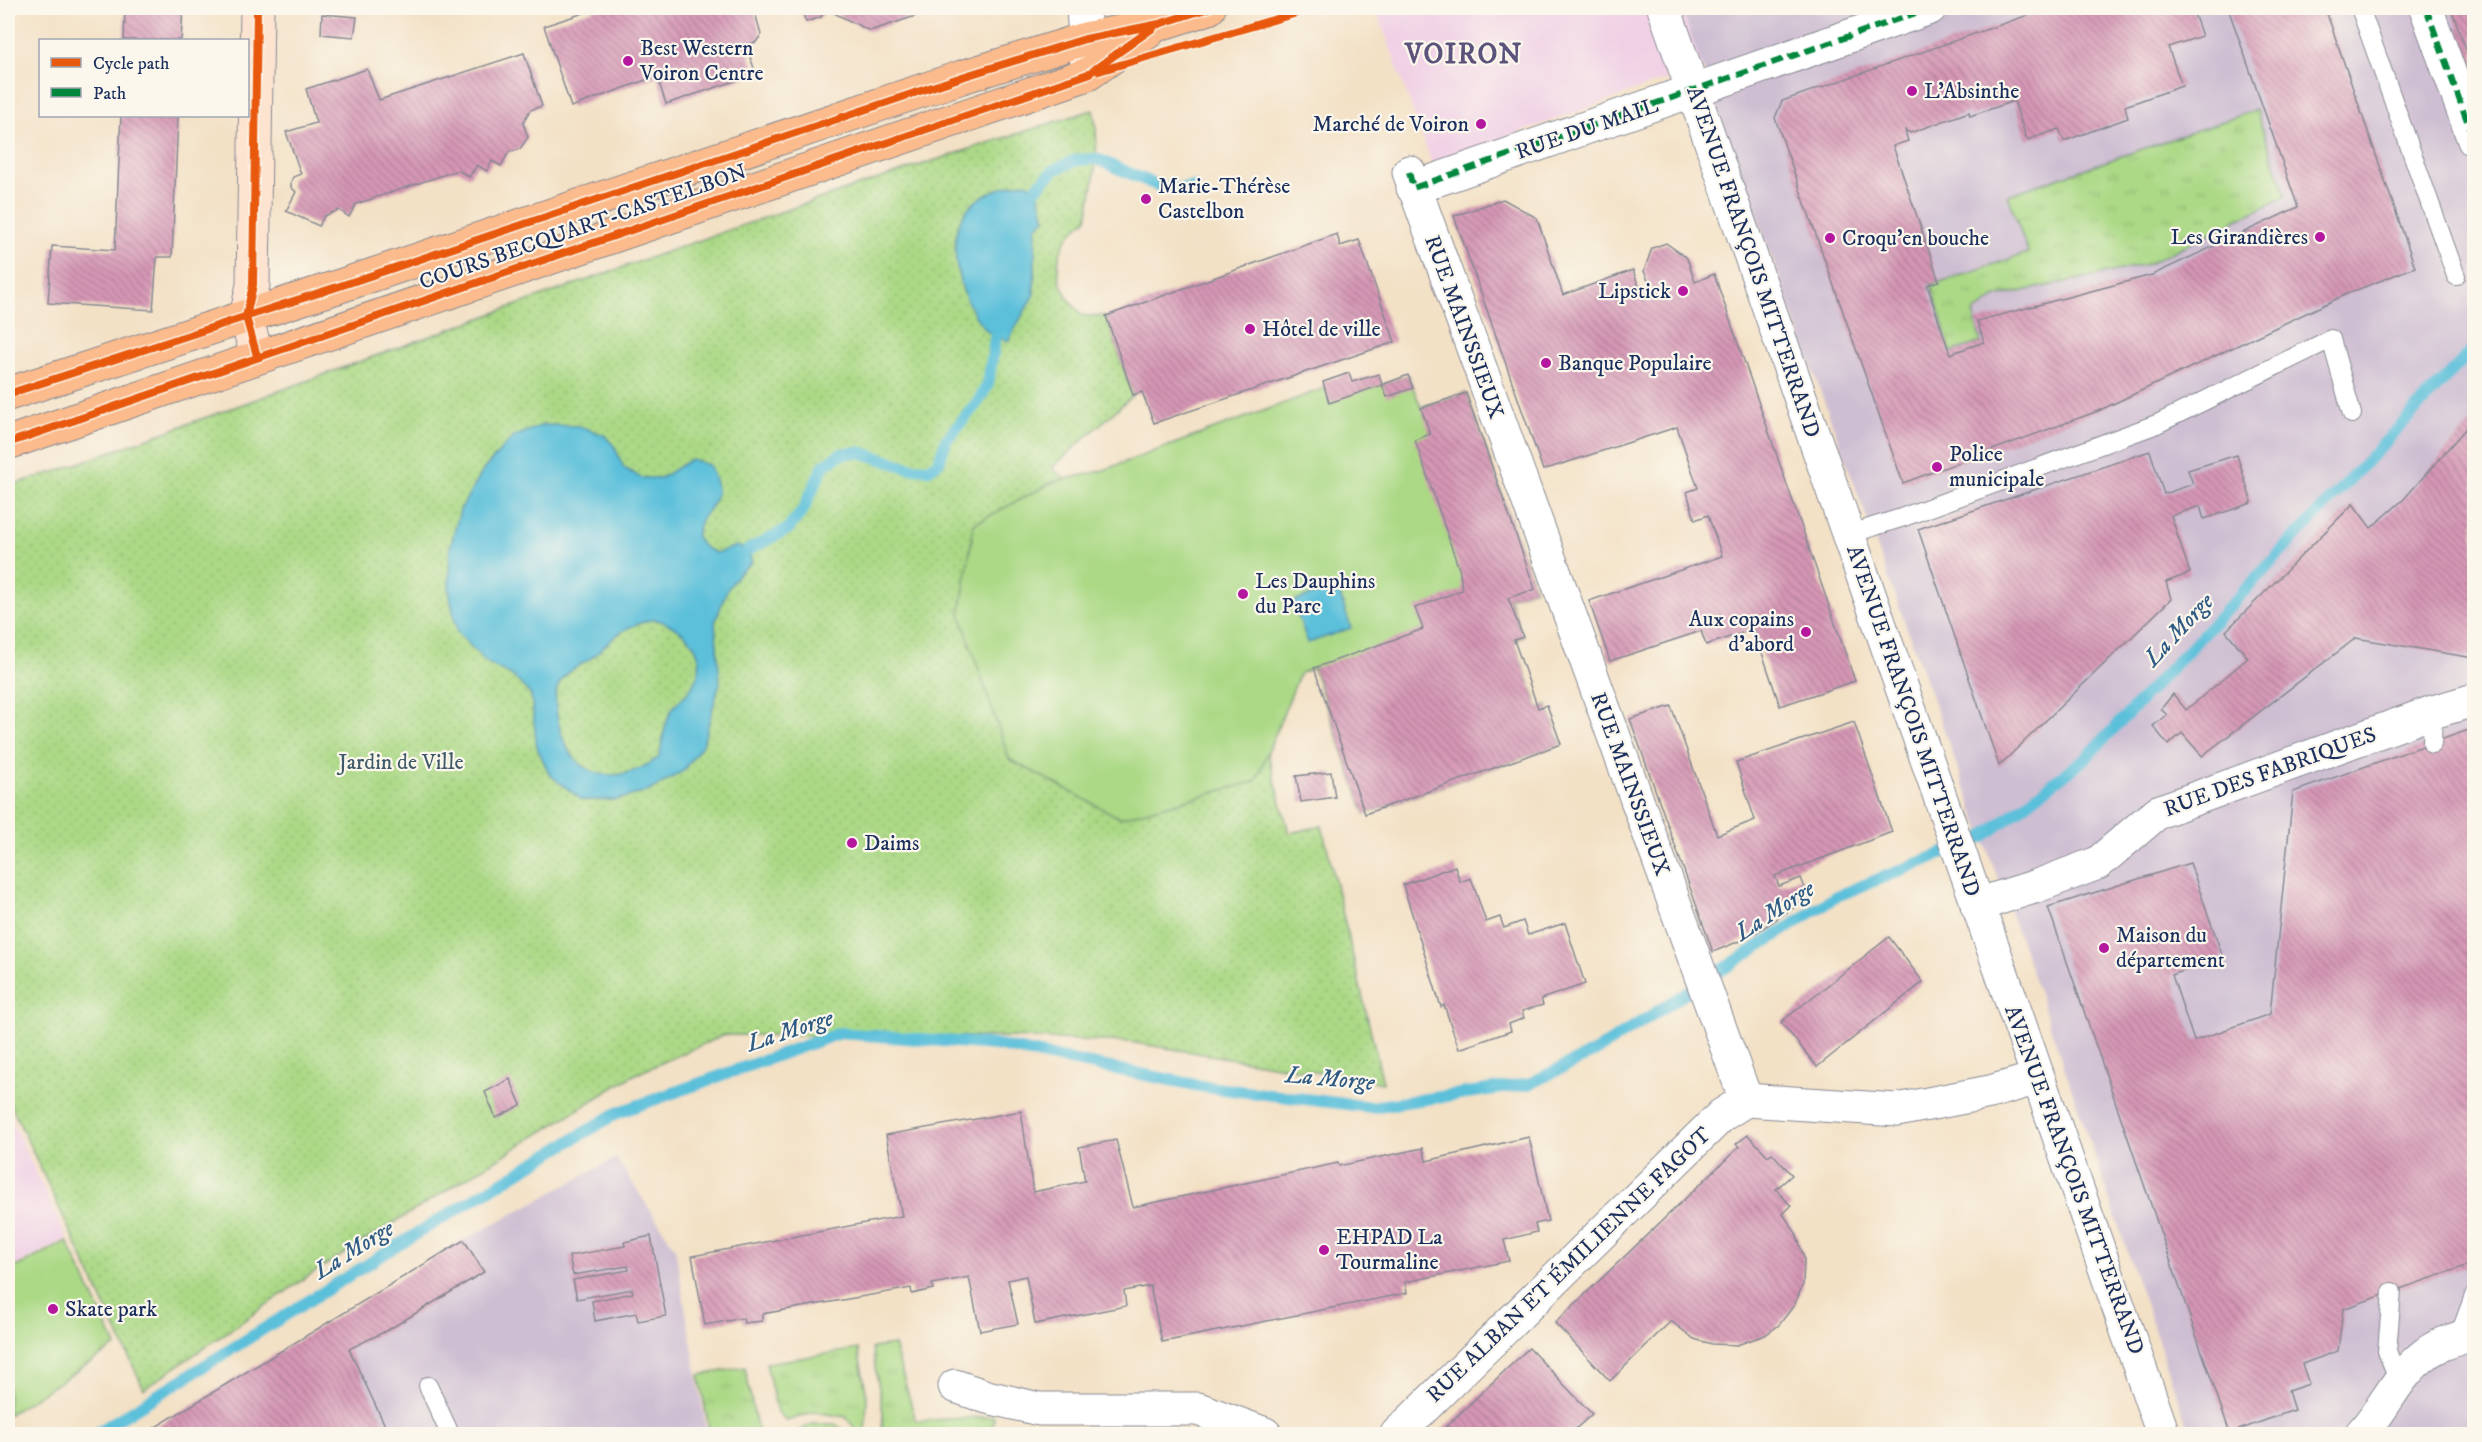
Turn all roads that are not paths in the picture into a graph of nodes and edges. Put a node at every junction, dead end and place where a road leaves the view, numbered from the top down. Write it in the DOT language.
graph roads {
  1 [pos="257,8"];
  2 [pos="1209,8"];
  3 [pos="1664,8"];
  4 [pos="1930,8"];
  5 [pos="2360,8"];
  6 [pos="2426,8"];
  7 [pos="1084,23"];
  8 [pos="1159,24"];
  9 [pos="1088,74"];
  10 [pos="1693,92"];
  11 [pos="2475,140"];
  12 [pos="1411,180"];
  13 [pos="2456,276"];
  14 [pos="246,317"];
  15 [pos="257,356"];
  16 [pos="8,394"];
  17 [pos="2352,414"];
  18 [pos="8,443"];
  19 [pos="1847,535"];
  20 [pos="2475,700"];
  21 [pos="2433,712"];
  22 [pos="2432,744"];
  23 [pos="1977,905"];
  24 [pos="2038,1078"];
  25 [pos="1746,1100"];
  26 [pos="2392,1292"];
  27 [pos="2475,1296"];
  28 [pos="2466,1336"];
  29 [pos="2399,1381"];
  30 [pos="428,1386"];
  31 [pos="955,1386"];
  32 [pos="1039,1422"];
  33 [pos="450,1434"];
  34 [pos="1261,1434"];
  35 [pos="1397,1434"];
  36 [pos="2163,1434"];
  37 [pos="2361,1434"];
  1 -- 14 [label="street"];
  2 -- 8 [label="main road, COURS BECQUART-CASTELBON"];
  3 -- 10 [label="street, AVENUE FRANÇOIS MITTERRAND"];
  4 -- 10 [label="street, RUE DU MAIL"];
  5 -- 13 [label="lane"];
  6 -- 11 [label="street"];
  7 -- 8 [label="main road, COURS BECQUART-CASTELBON"];
  7 -- 9 [label="street"];
  7 -- 14 [label="main road, COURS BECQUART-CASTELBON"];
  8 -- 9 [label="main road, COURS BECQUART-CASTELBON"];
  9 -- 15 [label="main road, COURS BECQUART-CASTELBON"];
  10 -- 12 [label="street, RUE DU MAIL"];
  10 -- 19 [label="street, AVENUE FRANÇOIS MITTERRAND"];
  12 -- 25 [label="street, RUE MAINSSIEUX"];
  14 -- 15 [label="street"];
  14 -- 16 [label="main road, COURS BECQUART-CASTELBON"];
  15 -- 18 [label="main road, COURS BECQUART-CASTELBON"];
  17 -- 19 [label="lane"];
  19 -- 23 [label="street, AVENUE FRANÇOIS MITTERRAND"];
  20 -- 21 [label="street, RUE DES FABRIQUES"];
  21 -- 22 [label="lane"];
  21 -- 23 [label="street, RUE DES FABRIQUES"];
  23 -- 24 [label="street, AVENUE FRANÇOIS MITTERRAND"];
  24 -- 25 [label="street"];
  24 -- 36 [label="street, AVENUE FRANÇOIS MITTERRAND"];
  25 -- 35 [label="street, RUE ALBAN ET ÉMILIENNE FAGOT"];
  26 -- 29 [label="lane"];
  27 -- 28 [label="lane"];
  28 -- 29 [label="street"];
  29 -- 37 [label="street"];
  30 -- 33 [label="lane"];
  31 -- 32 [label="street"];
  32 -- 34 [label="street"];
}
